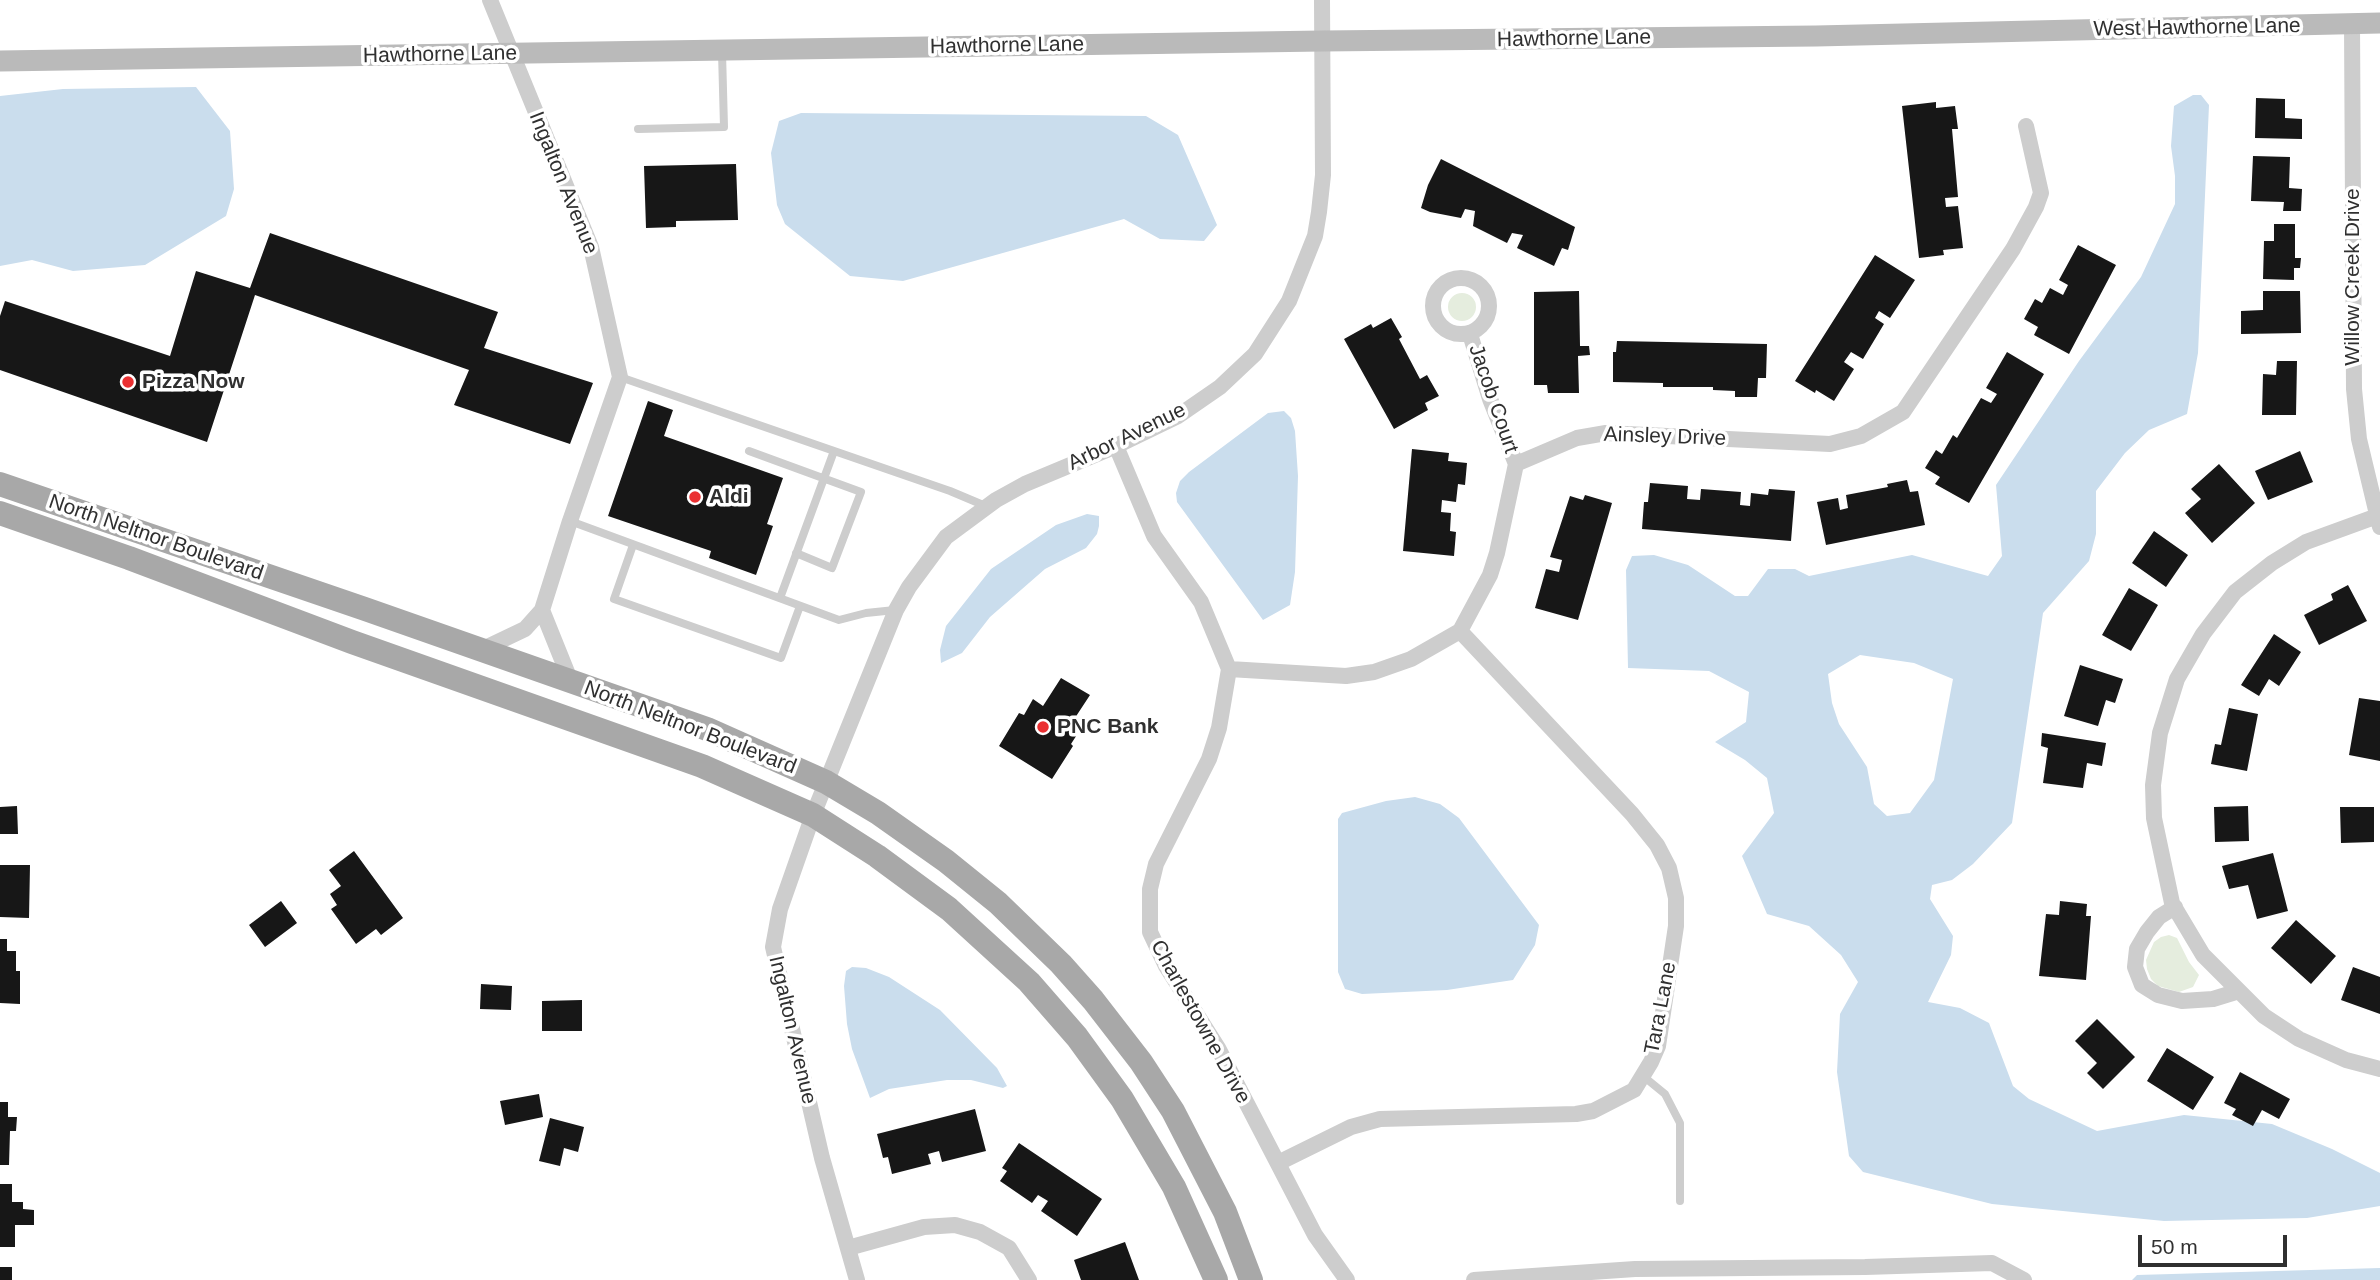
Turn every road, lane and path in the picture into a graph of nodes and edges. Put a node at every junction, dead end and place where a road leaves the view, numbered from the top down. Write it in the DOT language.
graph roads {
  1 [pos="490,0"];
  2 [pos="1322,0"];
  3 [pos="2380,23"];
  4 [pos="2352,24"];
  5 [pos="2013,32"];
  6 [pos="1322,41"];
  7 [pos="722,51"];
  8 [pos="510,55"];
  9 [pos="0,61"];
  10 [pos="2026,126"];
  11 [pos="638,129"];
  12 [pos="1470,334"];
  13 [pos="620,377"];
  14 [pos="1116,446"];
  15 [pos="749,451"];
  16 [pos="834,451"];
  17 [pos="1516,464"];
  18 [pos="824,478"];
  19 [pos="0,484"];
  20 [pos="988,507"];
  21 [pos="0,513"];
  22 [pos="2379,519"];
  23 [pos="570,521"];
  24 [pos="633,545"];
  25 [pos="796,553"];
  26 [pos="780,598"];
  27 [pos="800,606"];
  28 [pos="542,610"];
  29 [pos="896,610"];
  30 [pos="1460,631"];
  31 [pos="481,650"];
  32 [pos="1229,669"];
  33 [pos="571,681"];
  34 [pos="826,782"];
  35 [pos="813,815"];
  36 [pos="2175,907"];
  37 [pos="2239,991"];
  38 [pos="2380,1069"];
  39 [pos="1643,1076"];
  40 [pos="1278,1163"];
  41 [pos="1680,1201"];
  42 [pos="848,1248"];
  43 [pos="1865,1273"];
  44 [pos="1251,1276"];
  45 [pos="857,1280"];
  46 [pos="1029,1280"];
  47 [pos="1216,1280"];
  48 [pos="1347,1280"];
  49 [pos="1474,1280"];
  50 [pos="2024,1280"];
  1 -- 8 [label="street, Ingalton Avenue"];
  2 -- 6 [label="street, Arbor Avenue"];
  3 -- 4 [label="street, West Hawthorne Lane"];
  4 -- 5 [label="street, West Hawthorne Lane"];
  4 -- 22 [label="street, Willow Creek Drive"];
  5 -- 6 [label="street, Hawthorne Lane"];
  6 -- 7 [label="street, Hawthorne Lane"];
  6 -- 14 [label="street, Arbor Avenue"];
  7 -- 8 [label="street, Hawthorne Lane"];
  7 -- 11 [label="lane"];
  8 -- 9 [label="street, Hawthorne Lane"];
  8 -- 13 [label="street, Ingalton Avenue"];
  10 -- 17 [label="street, Ainsley Drive"];
  12 -- 17 [label="street, Jacob Court"];
  13 -- 16 [label="lane"];
  13 -- 23 [label="street"];
  14 -- 20 [label="street, Arbor Avenue"];
  14 -- 32 [label="street"];
  15 -- 18 [label="lane"];
  16 -- 18 [label="lane"];
  16 -- 20 [label="lane"];
  17 -- 30 [label="street"];
  18 -- 25 [label="lane"];
  18 -- 25 [label="lane"];
  19 -- 31 [label="main road, North Neltnor Boulevard"];
  20 -- 29 [label="street, Arbor Avenue"];
  21 -- 35 [label="main road, North Neltnor Boulevard"];
  22 -- 36 [label="street"];
  23 -- 24 [label="lane"];
  23 -- 28 [label="street"];
  24 -- 26 [label="lane"];
  24 -- 27 [label="lane"];
  25 -- 26 [label="lane"];
  26 -- 27 [label="lane"];
  27 -- 29 [label="lane"];
  28 -- 31 [label="street"];
  28 -- 33 [label="street"];
  29 -- 34 [label="street, Arbor Avenue"];
  30 -- 32 [label="street"];
  30 -- 39 [label="street, Tara Lane"];
  31 -- 33 [label="main road, North Neltnor Boulevard"];
  32 -- 40 [label="street, Charlestowne Drive"];
  33 -- 34 [label="main road, North Neltnor Boulevard"];
  34 -- 35 [label="street, Ingalton Avenue"];
  34 -- 44 [label="main road, North Neltnor Boulevard"];
  35 -- 42 [label="street, Ingalton Avenue"];
  35 -- 47 [label="main road, North Neltnor Boulevard"];
  36 -- 37 [label="street"];
  36 -- 37 [label="street"];
  37 -- 38 [label="street"];
  39 -- 40 [label="street, Tara Lane"];
  39 -- 41 [label="lane"];
  40 -- 48 [label="street, Charlestowne Drive"];
  42 -- 45 [label="street, Ingalton Avenue"];
  42 -- 46 [label="street"];
  43 -- 49 [label="street"];
  43 -- 50 [label="street"];
}
